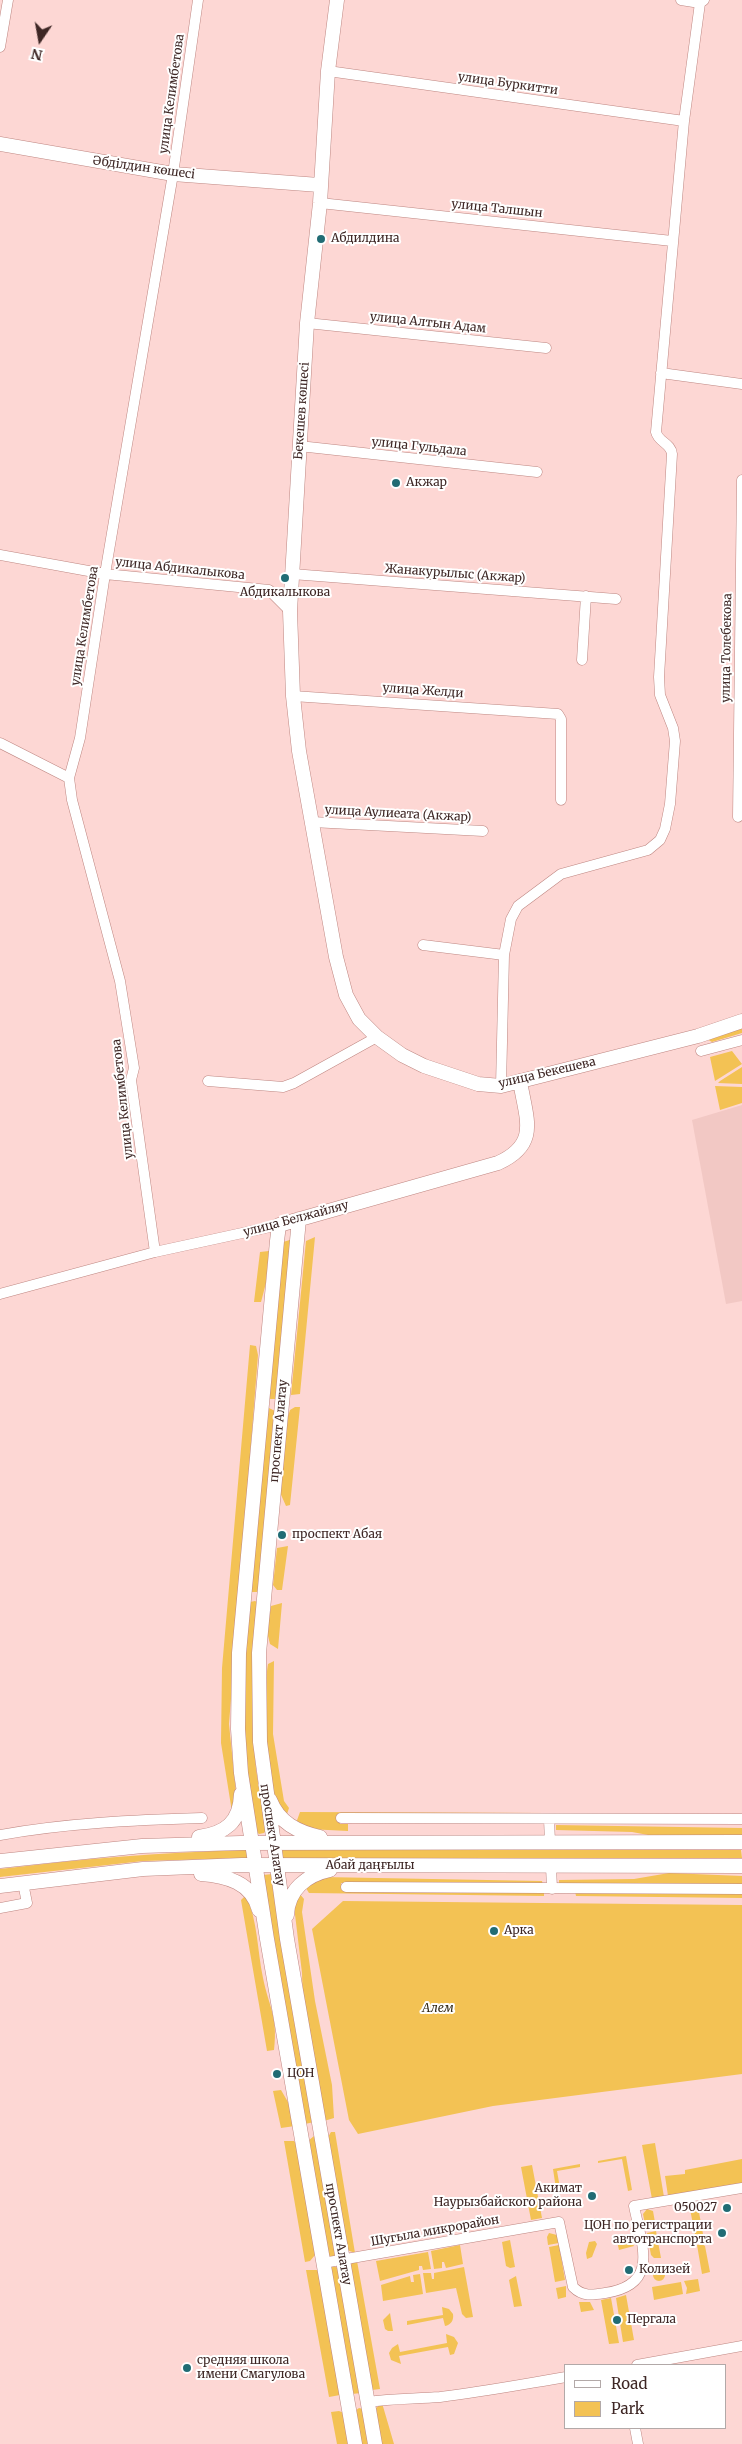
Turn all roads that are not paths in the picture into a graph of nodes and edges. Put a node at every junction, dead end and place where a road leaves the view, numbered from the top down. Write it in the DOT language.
graph roads {
  1 [pos="8,0"];
  2 [pos="198,0"];
  3 [pos="337,0"];
  4 [pos="681,0"];
  5 [pos="702,1"];
  6 [pos="0,47"];
  7 [pos="328,71"];
  8 [pos="684,121"];
  9 [pos="0,144"];
  10 [pos="173,174"];
  11 [pos="319,185"];
  12 [pos="320,203"];
  13 [pos="672,241"];
  14 [pos="307,323"];
  15 [pos="546,348"];
  16 [pos="661,373"];
  17 [pos="742,384"];
  18 [pos="299,446"];
  19 [pos="537,472"];
  20 [pos="742,480"];
  21 [pos="0,555"];
  22 [pos="105,574"];
  23 [pos="292,574"];
  24 [pos="586,596"];
  25 [pos="616,599"];
  26 [pos="290,611"];
  27 [pos="582,660"];
  28 [pos="292,696"];
  29 [pos="0,743"];
  30 [pos="69,778"];
  31 [pos="561,800"];
  32 [pos="738,817"];
  33 [pos="312,822"];
  34 [pos="483,831"];
  35 [pos="423,945"];
  36 [pos="504,955"];
  37 [pos="742,1021"];
  38 [pos="377,1037"];
  39 [pos="742,1040"];
  40 [pos="701,1051"];
  41 [pos="208,1081"];
  42 [pos="520,1081"];
  43 [pos="501,1086"];
  44 [pos="299,1219"];
  45 [pos="279,1225"];
  46 [pos="155,1252"];
  47 [pos="0,1294"];
  48 [pos="281,1403"];
  49 [pos="262,1404"];
  50 [pos="265,1595"];
  51 [pos="244,1596"];
  52 [pos="262,1770"];
  53 [pos="241,1773"];
  54 [pos="202,1818"];
  55 [pos="341,1818"];
  56 [pos="549,1818"];
  57 [pos="742,1819"];
  58 [pos="0,1835"];
  59 [pos="272,1842"];
  60 [pos="351,1842"];
  61 [pos="550,1842"];
  62 [pos="742,1842"];
  63 [pos="253,1843"];
  64 [pos="142,1846"];
  65 [pos="0,1861"];
  66 [pos="256,1866"];
  67 [pos="276,1866"];
  68 [pos="351,1866"];
  69 [pos="551,1866"];
  70 [pos="742,1866"];
  71 [pos="143,1870"];
  72 [pos="23,1883"];
  73 [pos="0,1886"];
  74 [pos="346,1887"];
  75 [pos="552,1889"];
  76 [pos="742,1889"];
  77 [pos="0,1908"];
  78 [pos="267,1939"];
  79 [pos="287,1939"];
  80 [pos="742,2188"];
  81 [pos="342,2260"];
  82 [pos="323,2263"];
  83 [pos="742,2346"];
  84 [pos="643,2364"];
  85 [pos="564,2377"];
  86 [pos="368,2402"];
  87 [pos="348,2405"];
  88 [pos="635,2429"];
  89 [pos="355,2444"];
  90 [pos="375,2444"];
  91 [pos="638,2444"];
  1 -- 6 [label="street"];
  2 -- 10 [label="street, улица Келимбетова"];
  3 -- 7 [label="main road, Бекешев көшесі"];
  4 -- 5 [label="street"];
  5 -- 8 [label="street"];
  7 -- 8 [label="street, улица Буркитти"];
  7 -- 11 [label="main road, Бекешев көшесі"];
  8 -- 13 [label="street"];
  9 -- 10 [label="main road, Әбділдин көшесі"];
  10 -- 11 [label="main road, Әбділдин көшесі"];
  10 -- 22 [label="street, улица Келимбетова"];
  11 -- 12 [label="main road, Бекешев көшесі"];
  12 -- 13 [label="street, улица Талшын"];
  12 -- 14 [label="main road, Бекешев көшесі"];
  13 -- 16 [label="street"];
  14 -- 15 [label="street, улица Алтын Адам"];
  14 -- 18 [label="main road, Бекешев көшесі"];
  16 -- 17 [label="street"];
  16 -- 36 [label="street"];
  18 -- 19 [label="street, улица Гульдала"];
  18 -- 23 [label="main road, Бекешев көшесі"];
  20 -- 32 [label="street, улица Толебекова"];
  21 -- 22 [label="street, улица Абдикалыкова"];
  22 -- 26 [label="street, улица Абдикалыкова"];
  22 -- 30 [label="street, улица Келимбетова"];
  23 -- 24 [label="street, Жанакурылыс (Акжар)"];
  23 -- 26 [label="main road, Бекешев көшесі"];
  24 -- 25 [label="street, Жанакурылыс (Акжар)"];
  24 -- 27 [label="street"];
  26 -- 28 [label="main road, Бекешев көшесі"];
  28 -- 31 [label="street, улица Желди"];
  28 -- 33 [label="main road, Бекешев көшесі"];
  29 -- 30 [label="street"];
  30 -- 46 [label="street, улица Келимбетова"];
  33 -- 34 [label="street, улица Аулиеата (Акжар)"];
  33 -- 38 [label="main road, улица Бекешева"];
  35 -- 36 [label="street"];
  36 -- 43 [label="street"];
  37 -- 42 [label="main road, улица Бекешева"];
  38 -- 41 [label="street"];
  38 -- 43 [label="main road, улица Бекешева"];
  39 -- 40 [label="street"];
  42 -- 43 [label="main road, улица Бекешева"];
  42 -- 44 [label="main road, улица Белжайляу"];
  44 -- 45 [label="main road, улица Белжайляу"];
  44 -- 48 [label="main road, проспект Алатау"];
  45 -- 46 [label="street, улица Белжайляу"];
  45 -- 49 [label="main road, проспект Алатау"];
  46 -- 47 [label="street, улица Белжайляу"];
  48 -- 49 [label="main road"];
  48 -- 50 [label="main road, проспект Алатау"];
  49 -- 51 [label="main road, проспект Алатау"];
  50 -- 51 [label="main road"];
  50 -- 52 [label="main road, проспект Алатау"];
  51 -- 53 [label="main road, проспект Алатау"];
  52 -- 59 [label="main road, проспект Алатау"];
  52 -- 60 [label="main road"];
  53 -- 63 [label="main road, проспект Алатау"];
  53 -- 64 [label="main road"];
  54 -- 58 [label="street"];
  55 -- 56 [label="street"];
  56 -- 57 [label="street"];
  56 -- 61 [label="street"];
  59 -- 60 [label="main road"];
  59 -- 63 [label="main road"];
  59 -- 67 [label="main road, проспект Алатау"];
  60 -- 61 [label="main road"];
  61 -- 62 [label="main road"];
  63 -- 64 [label="main road"];
  63 -- 66 [label="main road, проспект Алатау"];
  64 -- 65 [label="main road"];
  66 -- 67 [label="main road, Абай даңғылы"];
  66 -- 71 [label="main road, Абай даңғылы"];
  66 -- 78 [label="main road, проспект Алатау"];
  67 -- 68 [label="main road, Абай даңғылы"];
  67 -- 79 [label="main road, проспект Алатау"];
  68 -- 69 [label="main road, Абай даңғылы"];
  68 -- 79 [label="main road"];
  69 -- 70 [label="main road, Абай даңғылы"];
  69 -- 75 [label="street"];
  71 -- 72 [label="main road, Абай даңғылы"];
  71 -- 78 [label="main road"];
  72 -- 73 [label="main road, Абай даңғылы"];
  72 -- 77 [label="street"];
  74 -- 75 [label="street"];
  75 -- 76 [label="street"];
  78 -- 82 [label="main road, проспект Алатау"];
  79 -- 81 [label="main road, проспект Алатау"];
  80 -- 81 [label="street, Шугыла микрорайон"];
  81 -- 82 [label="street, Шугыла микрорайон"];
  81 -- 86 [label="main road, проспект Алатау"];
  82 -- 87 [label="main road, проспект Алатау"];
  83 -- 84 [label="street"];
  85 -- 86 [label="street"];
  86 -- 87 [label="main road"];
  86 -- 90 [label="main road, проспект Алатау"];
  87 -- 89 [label="main road, проспект Алатау"];
  88 -- 91 [label="street"];
}
